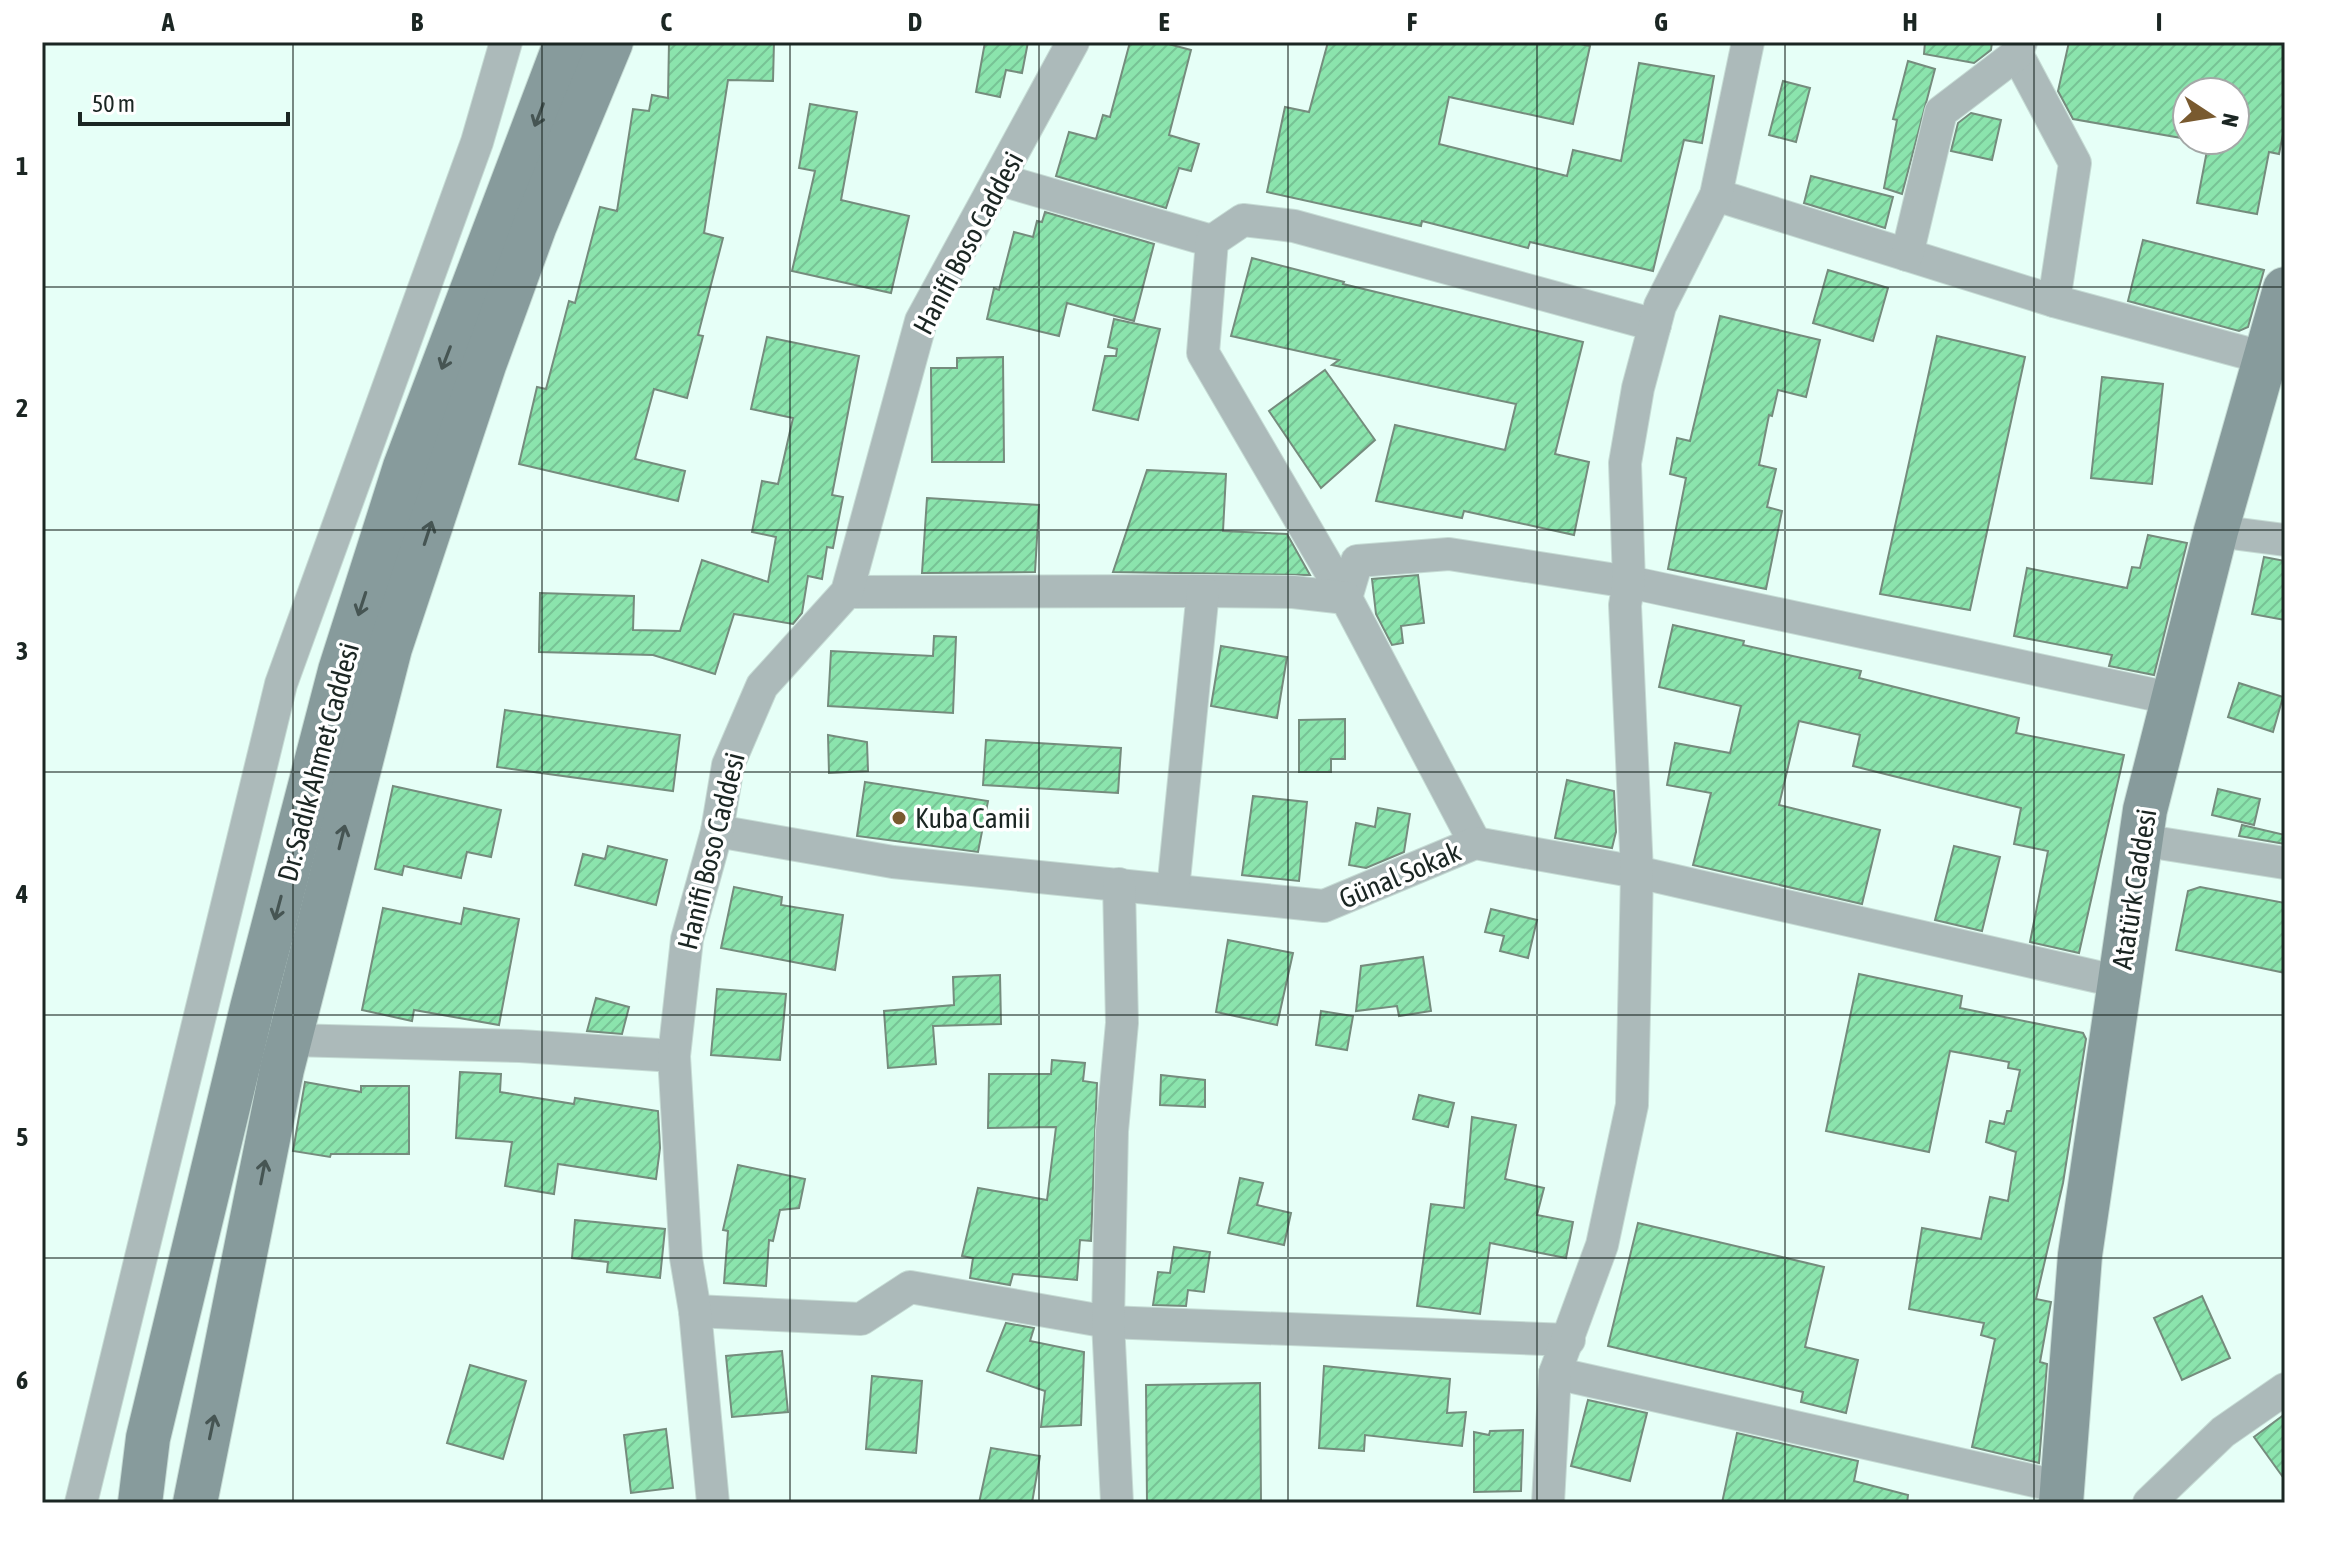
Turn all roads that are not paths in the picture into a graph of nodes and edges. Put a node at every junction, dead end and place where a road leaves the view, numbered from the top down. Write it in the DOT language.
graph roads {
  1 [pos="506,42"];
  2 [pos="566,42"];
  3 [pos="611,42"];
  4 [pos="1073,42"];
  5 [pos="1748,42"];
  6 [pos="2019,48"];
  7 [pos="1001,180"];
  8 [pos="1716,195"];
  9 [pos="1212,241"];
  10 [pos="1907,255"];
  11 [pos="2285,289"];
  12 [pos="2054,301"];
  13 [pos="1655,325"];
  14 [pos="2265,358"];
  15 [pos="2216,531"];
  16 [pos="2285,540"];
  17 [pos="1629,582"];
  18 [pos="1203,591"];
  19 [pos="847,592"];
  20 [pos="1346,598"];
  21 [pos="2174,699"];
  22 [pos="717,831"];
  23 [pos="2140,840"];
  24 [pos="1475,843"];
  25 [pos="2285,863"];
  26 [pos="1637,872"];
  27 [pos="1119,884"];
  28 [pos="1173,890"];
  29 [pos="2120,982"];
  30 [pos="290,1040"];
  31 [pos="674,1056"];
  32 [pos="695,1311"];
  33 [pos="1108,1322"];
  34 [pos="1569,1340"];
  35 [pos="1555,1373"];
  36 [pos="2285,1389"];
  37 [pos="2061,1495"];
  38 [pos="81,1503"];
  39 [pos="140,1503"];
  40 [pos="195,1503"];
  41 [pos="713,1503"];
  42 [pos="1117,1503"];
  43 [pos="1548,1503"];
  44 [pos="2149,1503"];
  1 -- 38 [label="street"];
  2 -- 39 [label="street, Dr. Sadık Ahmet Caddesi, one-way"];
  30 -- 3 [label="street, Dr. Sadık Ahmet Caddesi, one-way"];
  4 -- 7 [label="street, Hanifi Boso Caddesi"];
  5 -- 8 [label="street"];
  6 -- 10 [label="street"];
  6 -- 12 [label="street"];
  7 -- 9 [label="street"];
  7 -- 19 [label="street, Hanifi Boso Caddesi"];
  8 -- 10 [label="street"];
  8 -- 13 [label="street"];
  9 -- 13 [label="street"];
  9 -- 20 [label="street"];
  10 -- 12 [label="street"];
  11 -- 14 [label="street, Atatürk Caddesi"];
  12 -- 14 [label="street"];
  13 -- 17 [label="street"];
  14 -- 15 [label="street, Atatürk Caddesi"];
  15 -- 16 [label="street"];
  15 -- 21 [label="street, Atatürk Caddesi"];
  17 -- 20 [label="street"];
  17 -- 21 [label="street"];
  17 -- 26 [label="street"];
  18 -- 19 [label="street"];
  18 -- 20 [label="street"];
  18 -- 28 [label="street"];
  19 -- 22 [label="street, Hanifi Boso Caddesi"];
  20 -- 24 [label="street"];
  21 -- 23 [label="street, Atatürk Caddesi"];
  22 -- 27 [label="street, Günal Sokak"];
  22 -- 31 [label="street, Hanifi Boso Caddesi"];
  23 -- 25 [label="street"];
  23 -- 29 [label="street, Atatürk Caddesi"];
  24 -- 26 [label="street, Günal Sokak"];
  24 -- 28 [label="street, Günal Sokak"];
  26 -- 29 [label="street, Günal Sokak"];
  26 -- 34 [label="street"];
  27 -- 28 [label="street, Günal Sokak"];
  27 -- 33 [label="street"];
  29 -- 37 [label="street, Atatürk Caddesi"];
  30 -- 31 [label="street"];
  40 -- 30 [label="street, Dr. Sadık Ahmet Caddesi, one-way"];
  31 -- 32 [label="street, Hanifi Boso Caddesi"];
  32 -- 33 [label="street"];
  32 -- 41 [label="street, Hanifi Boso Caddesi"];
  33 -- 34 [label="street"];
  33 -- 42 [label="street"];
  34 -- 35 [label="street"];
  35 -- 37 [label="street"];
  35 -- 43 [label="street"];
  36 -- 44 [label="street"];
}
